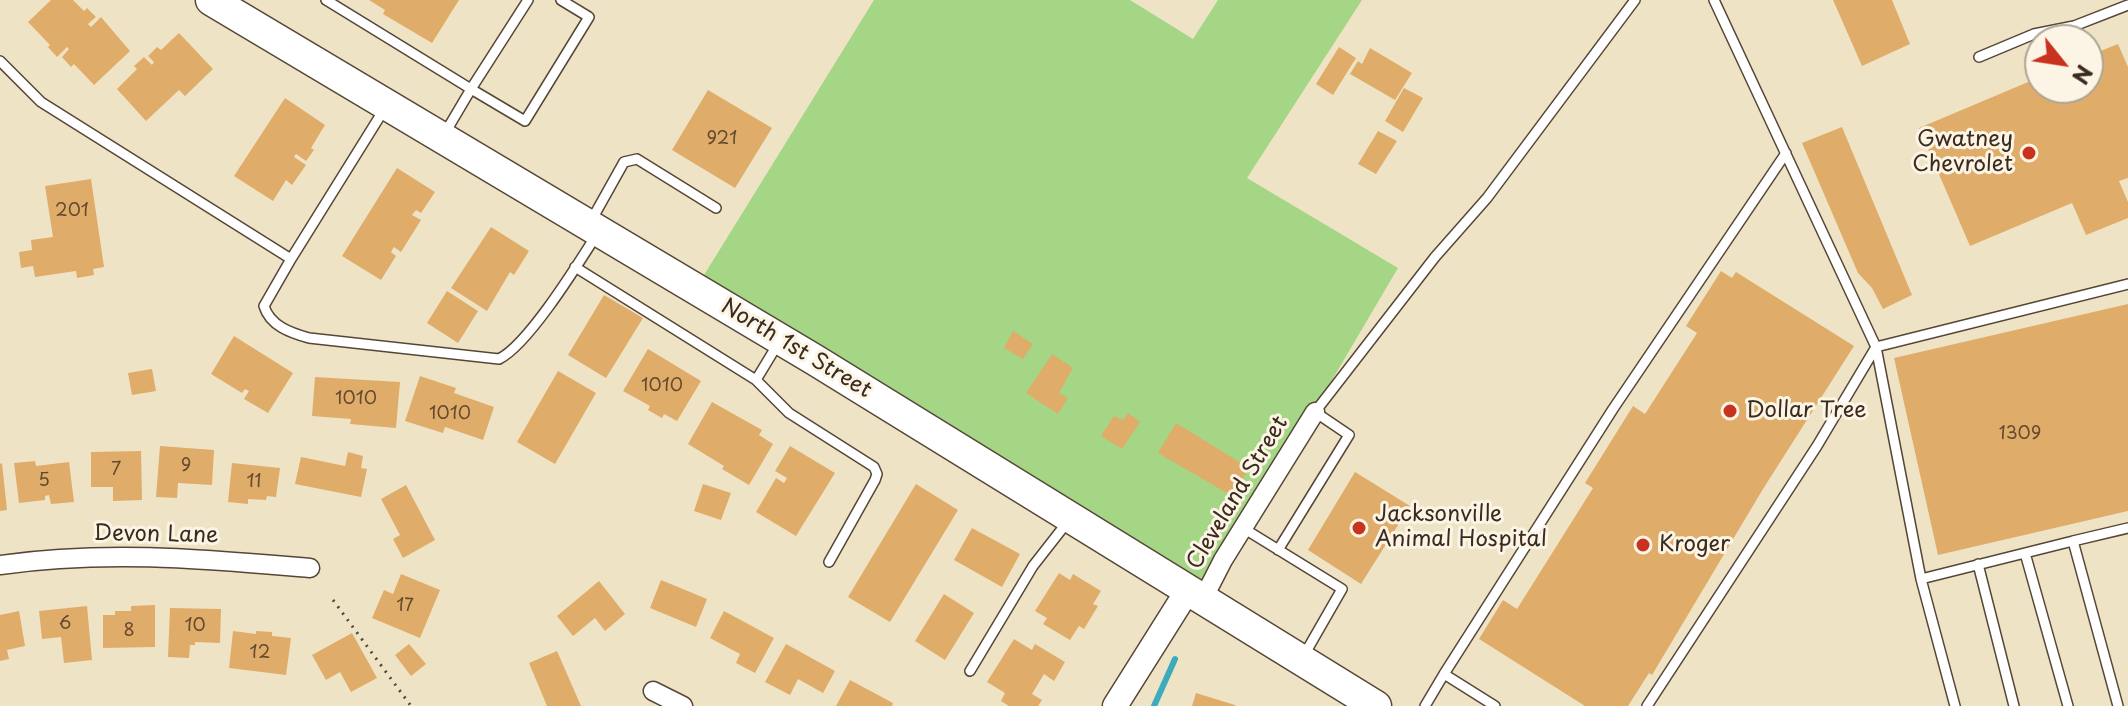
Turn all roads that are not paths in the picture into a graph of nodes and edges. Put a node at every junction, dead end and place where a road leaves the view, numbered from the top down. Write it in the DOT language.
graph roads {
  1 [pos="326,0"];
  2 [pos="528,0"];
  3 [pos="561,0"];
  4 [pos="1635,0"];
  5 [pos="1714,0"];
  6 [pos="227,4"];
  7 [pos="2128,5"];
  8 [pos="1979,57"];
  9 [pos="0,61"];
  10 [pos="471,89"];
  11 [pos="386,105"];
  12 [pos="442,137"];
  13 [pos="1786,153"];
  14 [pos="716,208"];
  15 [pos="594,227"];
  16 [pos="291,259"];
  17 [pos="575,267"];
  18 [pos="2128,284"];
  19 [pos="781,339"];
  20 [pos="1876,347"];
  21 [pos="756,380"];
  22 [pos="1315,412"];
  23 [pos="1071,518"];
  24 [pos="1243,528"];
  25 [pos="2127,531"];
  26 [pos="2073,541"];
  27 [pos="1278,550"];
  28 [pos="2025,553"];
  29 [pos="829,562"];
  30 [pos="1978,564"];
  31 [pos="0,565"];
  32 [pos="310,568"];
  33 [pos="1921,579"];
  34 [pos="1195,594"];
  35 [pos="1301,660"];
  36 [pos="970,671"];
  37 [pos="1444,674"];
  38 [pos="653,691"];
  39 [pos="683,706"];
  40 [pos="1115,706"];
  41 [pos="1376,706"];
  42 [pos="1425,706"];
  43 [pos="1495,706"];
  44 [pos="1647,706"];
  45 [pos="1955,706"];
  46 [pos="2014,706"];
  47 [pos="2068,706"];
  48 [pos="2118,706"];
  1 -- 10 [label="lane"];
  2 -- 10 [label="lane"];
  3 -- 10 [label="lane"];
  4 -- 22 [label="lane"];
  5 -- 13 [label="lane"];
  6 -- 11 [label="main road, North 1st Street"];
  7 -- 8 [label="lane"];
  9 -- 16 [label="lane"];
  10 -- 12 [label="lane"];
  11 -- 12 [label="main road, North 1st Street"];
  11 -- 16 [label="lane"];
  12 -- 15 [label="main road, North 1st Street"];
  13 -- 20 [label="lane"];
  13 -- 37 [label="lane"];
  14 -- 15 [label="lane"];
  15 -- 17 [label="lane"];
  15 -- 19 [label="main road, North 1st Street"];
  16 -- 17 [label="lane"];
  17 -- 21 [label="lane"];
  18 -- 20 [label="lane"];
  19 -- 21 [label="lane"];
  19 -- 23 [label="main road, North 1st Street"];
  20 -- 33 [label="lane"];
  20 -- 44 [label="lane"];
  21 -- 29 [label="lane"];
  22 -- 24 [label="street, Cleveland Street"];
  22 -- 27 [label="lane"];
  23 -- 34 [label="main road, North 1st Street"];
  23 -- 36 [label="lane"];
  24 -- 27 [label="lane"];
  24 -- 34 [label="street, Cleveland Street"];
  25 -- 26 [label="lane"];
  26 -- 28 [label="lane"];
  26 -- 48 [label="lane"];
  27 -- 35 [label="lane"];
  28 -- 30 [label="lane"];
  28 -- 47 [label="lane"];
  30 -- 33 [label="lane"];
  30 -- 46 [label="lane"];
  31 -- 32 [label="street, Devon Lane"];
  33 -- 45 [label="lane"];
  34 -- 35 [label="main road, North 1st Street"];
  34 -- 40 [label="street"];
  35 -- 41 [label="main road, North 1st Street"];
  37 -- 42 [label="lane"];
  37 -- 43 [label="lane"];
  38 -- 39 [label="street"];
}
